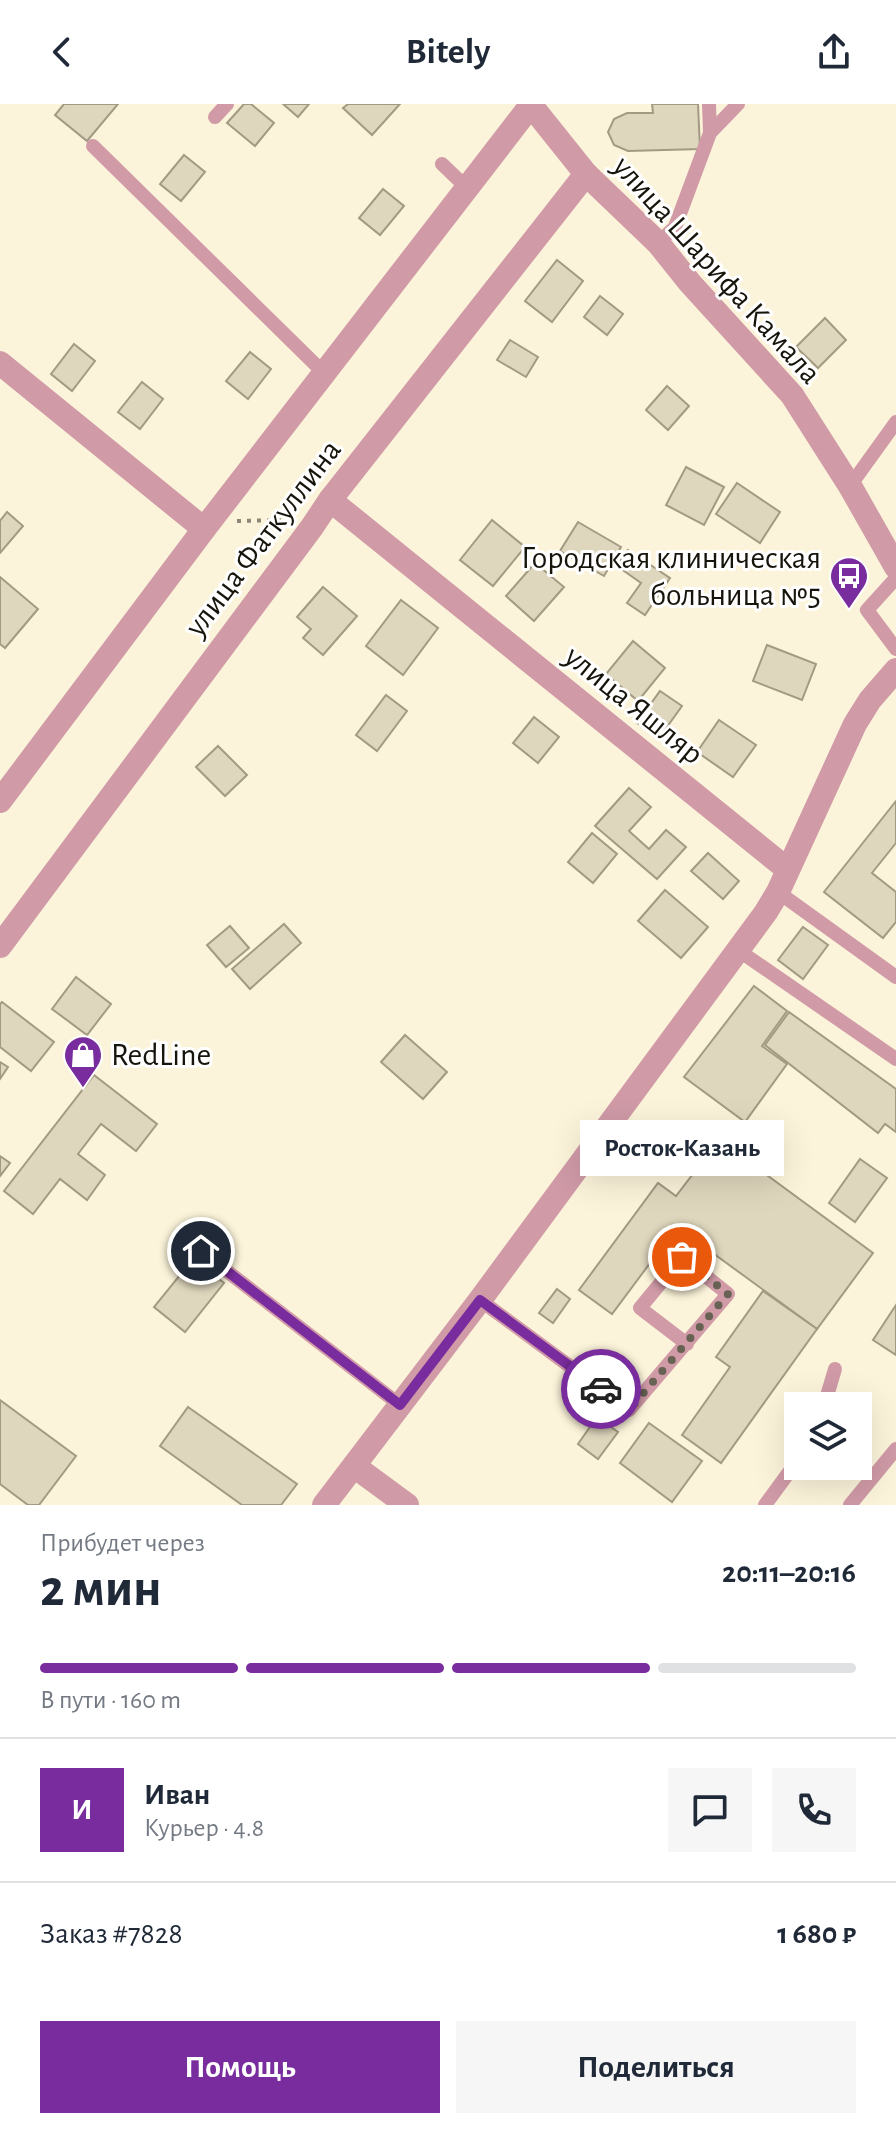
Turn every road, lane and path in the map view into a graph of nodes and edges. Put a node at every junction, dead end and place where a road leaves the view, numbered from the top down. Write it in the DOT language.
graph roads {
  1 [pos="227,104"];
  2 [pos="530,104"];
  3 [pos="709,104"];
  4 [pos="738,104"];
  5 [pos="215,117"];
  6 [pos="710,133"];
  7 [pos="93,146"];
  8 [pos="442,164"];
  9 [pos="586,174"];
  10 [pos="466,187"];
  11 [pos="658,243"];
  12 [pos="0,363"];
  13 [pos="324,373"];
  14 [pos="896,422"];
  15 [pos="850,486"];
  16 [pos="330,500"];
  17 [pos="299,520"];
  18 [pos="231,521"];
  19 [pos="204,529"];
  20 [pos="896,567"];
  21 [pos="896,578"];
  22 [pos="896,649"];
  23 [pos="896,670"];
  24 [pos="0,801"];
  25 [pos="782,880"];
  26 [pos="0,946"];
  27 [pos="738,950"];
  28 [pos="896,977"];
  29 [pos="896,1059"];
  30 [pos="201,1251"];
  31 [pos="480,1300"];
  32 [pos="687,1344"];
  33 [pos="835,1369"];
  34 [pos="828,1392"];
  35 [pos="400,1405"];
  36 [pos="896,1449"];
  37 [pos="354,1466"];
  38 [pos="784,1479"];
  39 [pos="324,1505"];
  40 [pos="407,1505"];
  41 [pos="765,1505"];
  42 [pos="850,1505"];
  1 -- 5 [label="lane"];
  2 -- 9 [label="street, улица Шарифа Камала"];
  2 -- 10 [label="street, улица Фаткуллина"];
  3 -- 6 [label="lane"];
  4 -- 6 [label="lane"];
  6 -- 11 [label="lane"];
  7 -- 13 [label="lane"];
  8 -- 10 [label="lane"];
  9 -- 11 [label="street, улица Шарифа Камала"];
  9 -- 16 [label="street, улица Фаткуллина"];
  10 -- 13 [label="street, улица Фаткуллина"];
  11 -- 15 [label="street, улица Шарифа Камала"];
  12 -- 19 [label="street"];
  13 -- 19 [label="street, улица Фаткуллина"];
  14 -- 15 [label="lane"];
  15 -- 20 [label="street, улица Шарифа Камала"];
  16 -- 25 [label="street, улица Яшляр"];
  16 -- 26 [label="street, улица Фаткуллина"];
  17 -- 18 [label="path"];
  19 -- 24 [label="street, улица Фаткуллина"];
  21 -- 22 [label="lane"];
  23 -- 25 [label="street"];
  25 -- 27 [label="street"];
  25 -- 28 [label="lane"];
  27 -- 29 [label="lane"];
  27 -- 31 [label="street"];
  30 -- 35 [label="lane"];
  31 -- 32 [label="lane"];
  31 -- 35 [label="street"];
  32 -- 32 [label="lane"];
  33 -- 34 [label="lane"];
  35 -- 37 [label="street"];
  36 -- 42 [label="lane"];
  37 -- 39 [label="street"];
  37 -- 40 [label="street"];
  38 -- 41 [label="lane"];
}
